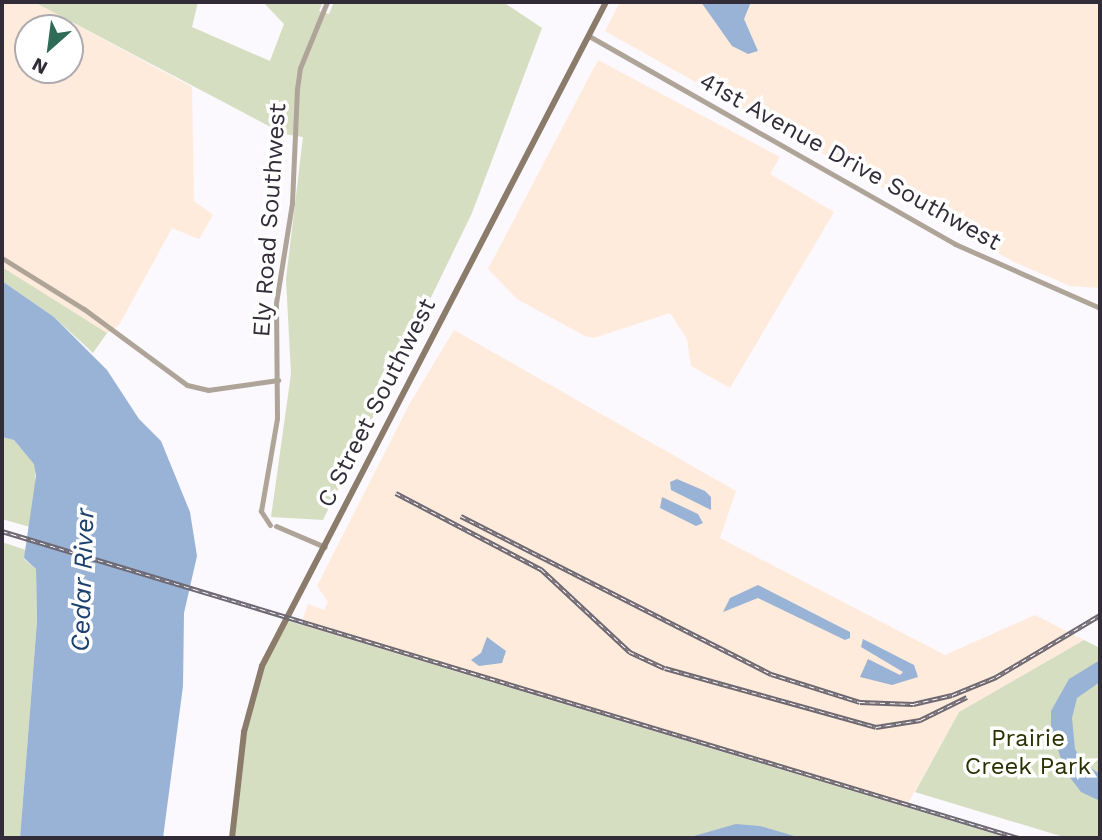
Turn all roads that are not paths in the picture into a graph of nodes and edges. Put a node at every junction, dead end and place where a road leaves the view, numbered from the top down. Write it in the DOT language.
graph roads {
  1 [pos="327,2"];
  2 [pos="606,2"];
  3 [pos="589,36"];
  4 [pos="2,258"];
  5 [pos="1100,308"];
  6 [pos="278,380"];
  7 [pos="325,547"];
  8 [pos="232,838"];
  1 -- 6 [label="street, Ely Road Southwest"];
  2 -- 3 [label="main road, C Street Southwest"];
  3 -- 5 [label="street, 41st Avenue Drive Southwest"];
  3 -- 7 [label="main road, C Street Southwest"];
  4 -- 6 [label="street"];
  6 -- 7 [label="street, Ely Road Southwest"];
  7 -- 8 [label="main road, C Street Southwest"];
}
